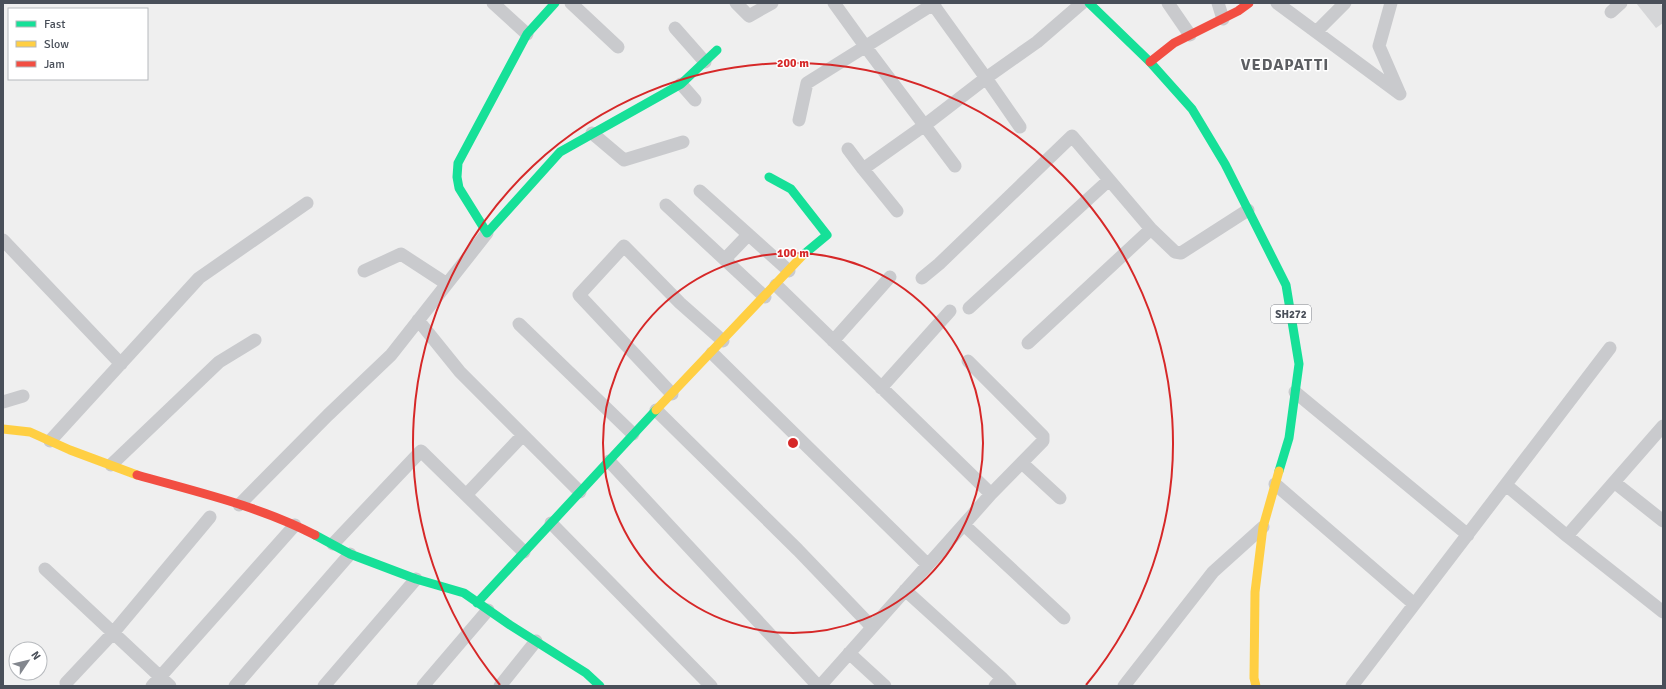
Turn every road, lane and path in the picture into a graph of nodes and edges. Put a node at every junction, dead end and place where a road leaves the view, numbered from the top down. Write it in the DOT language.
graph roads {
  1 [pos="493,3"];
  2 [pos="555,3"];
  3 [pos="571,3"];
  4 [pos="736,3"];
  5 [pos="772,3"];
  6 [pos="834,3"];
  7 [pos="933,3"];
  8 [pos="1082,3"];
  9 [pos="1089,3"];
  10 [pos="1168,3"];
  11 [pos="1218,3"];
  12 [pos="1249,3"];
  13 [pos="1277,3"];
  14 [pos="1345,3"];
  15 [pos="1391,3"];
  16 [pos="1621,3"];
  17 [pos="1611,12"];
  18 [pos="1223,19"];
  19 [pos="675,28"];
  20 [pos="1316,32"];
  21 [pos="527,34"];
  22 [pos="1190,35"];
  23 [pos="865,46"];
  24 [pos="618,47"];
  25 [pos="718,50"];
  26 [pos="705,62"];
  27 [pos="1150,62"];
  28 [pos="986,78"];
  29 [pos="681,84"];
  30 [pos="695,100"];
  31 [pos="799,120"];
  32 [pos="925,125"];
  33 [pos="1020,127"];
  34 [pos="592,133"];
  35 [pos="683,142"];
  36 [pos="848,149"];
  37 [pos="955,166"];
  38 [pos="864,169"];
  39 [pos="768,177"];
  40 [pos="1109,180"];
  41 [pos="700,191"];
  42 [pos="306,203"];
  43 [pos="666,205"];
  44 [pos="1248,210"];
  45 [pos="897,211"];
  46 [pos="1150,229"];
  47 [pos="487,233"];
  48 [pos="748,235"];
  49 [pos="3,240"];
  50 [pos="725,259"];
  51 [pos="364,271"];
  52 [pos="789,271"];
  53 [pos="890,277"];
  54 [pos="922,278"];
  55 [pos="447,284"];
  56 [pos="776,285"];
  57 [pos="765,297"];
  58 [pos="969,308"];
  59 [pos="950,311"];
  60 [pos="418,320"];
  61 [pos="520,324"];
  62 [pos="255,340"];
  63 [pos="723,341"];
  64 [pos="834,341"];
  65 [pos="1028,343"];
  66 [pos="1610,348"];
  67 [pos="712,353"];
  68 [pos="968,361"];
  69 [pos="121,364"];
  70 [pos="882,388"];
  71 [pos="1295,392"];
  72 [pos="672,394"];
  73 [pos="23,396"];
  74 [pos="3,402"];
  75 [pos="656,410"];
  76 [pos="3,429"];
  77 [pos="1662,429"];
  78 [pos="633,434"];
  79 [pos="523,435"];
  80 [pos="50,441"];
  81 [pos="608,461"];
  82 [pos="1022,463"];
  83 [pos="111,465"];
  84 [pos="1614,482"];
  85 [pos="1274,484"];
  86 [pos="1506,485"];
  87 [pos="580,492"];
  88 [pos="991,494"];
  89 [pos="466,495"];
  90 [pos="1060,498"];
  91 [pos="239,505"];
  92 [pos="210,518"];
  93 [pos="1663,522"];
  94 [pos="552,523"];
  95 [pos="295,525"];
  96 [pos="964,525"];
  97 [pos="1263,527"];
  98 [pos="1468,535"];
  99 [pos="1567,536"];
  100 [pos="333,544"];
  101 [pos="524,552"];
  102 [pos="350,554"];
  103 [pos="928,565"];
  104 [pos="46,570"];
  105 [pos="416,579"];
  106 [pos="905,590"];
  107 [pos="1414,604"];
  108 [pos="483,606"];
  109 [pos="1663,612"];
  110 [pos="1064,618"];
  111 [pos="872,627"];
  112 [pos="113,633"];
  113 [pos="536,641"];
  114 [pos="849,653"];
  115 [pos="156,682"];
  116 [pos="66,683"];
  117 [pos="1002,683"];
  118 [pos="170,686"];
  119 [pos="235,686"];
  120 [pos="324,686"];
  121 [pos="423,686"];
  122 [pos="500,686"];
  123 [pos="600,686"];
  124 [pos="711,686"];
  125 [pos="819,686"];
  126 [pos="885,686"];
  127 [pos="1124,686"];
  128 [pos="1256,686"];
  129 [pos="1352,686"];
  1 -- 21 [label="street"];
  2 -- 21 [label="street"];
  3 -- 24 [label="street"];
  4 -- 5 [label="street"];
  6 -- 23 [label="street"];
  7 -- 23 [label="street"];
  7 -- 28 [label="street"];
  8 -- 28 [label="street"];
  9 -- 27 [label="street, SH272"];
  10 -- 22 [label="street"];
  11 -- 18 [label="street"];
  12 -- 18 [label="street"];
  13 -- 20 [label="street"];
  14 -- 20 [label="street"];
  15 -- 20 [label="street"];
  16 -- 17 [label="street"];
  18 -- 22 [label="street"];
  19 -- 26 [label="street"];
  21 -- 47 [label="street"];
  22 -- 27 [label="street"];
  23 -- 31 [label="street"];
  23 -- 32 [label="street"];
  25 -- 26 [label="street"];
  26 -- 29 [label="street"];
  27 -- 44 [label="street, SH272"];
  28 -- 32 [label="street"];
  28 -- 33 [label="street"];
  29 -- 30 [label="street"];
  29 -- 34 [label="street"];
  32 -- 37 [label="street"];
  32 -- 38 [label="street"];
  34 -- 35 [label="street"];
  34 -- 47 [label="street"];
  36 -- 38 [label="street"];
  38 -- 45 [label="street"];
  39 -- 52 [label="street"];
  40 -- 46 [label="street"];
  40 -- 54 [label="street"];
  40 -- 58 [label="street"];
  41 -- 48 [label="street"];
  42 -- 69 [label="street"];
  43 -- 50 [label="street"];
  44 -- 46 [label="street"];
  44 -- 71 [label="street, SH272"];
  46 -- 65 [label="street"];
  47 -- 55 [label="street"];
  48 -- 50 [label="street"];
  48 -- 52 [label="street"];
  49 -- 69 [label="street"];
  50 -- 57 [label="street"];
  51 -- 55 [label="street"];
  52 -- 56 [label="street"];
  53 -- 64 [label="street"];
  55 -- 60 [label="street"];
  56 -- 57 [label="street"];
  56 -- 64 [label="street"];
  57 -- 63 [label="street"];
  59 -- 70 [label="street"];
  60 -- 79 [label="street"];
  60 -- 91 [label="street"];
  61 -- 78 [label="street"];
  62 -- 83 [label="street"];
  63 -- 67 [label="street"];
  63 -- 72 [label="street"];
  64 -- 70 [label="street"];
  66 -- 86 [label="street"];
  67 -- 72 [label="street"];
  67 -- 103 [label="street"];
  68 -- 82 [label="street"];
  69 -- 80 [label="street"];
  70 -- 88 [label="street"];
  71 -- 85 [label="street, SH272"];
  71 -- 98 [label="street"];
  72 -- 75 [label="street"];
  73 -- 74 [label="street"];
  75 -- 78 [label="street"];
  75 -- 111 [label="street"];
  76 -- 80 [label="street"];
  77 -- 84 [label="street"];
  78 -- 81 [label="street"];
  79 -- 87 [label="street"];
  79 -- 89 [label="street"];
  80 -- 83 [label="street"];
  81 -- 87 [label="street"];
  81 -- 125 [label="street"];
  82 -- 88 [label="street"];
  82 -- 90 [label="street"];
  83 -- 91 [label="street"];
  84 -- 93 [label="street"];
  84 -- 99 [label="street"];
  85 -- 97 [label="street, SH272"];
  85 -- 107 [label="street"];
  86 -- 98 [label="street"];
  86 -- 99 [label="street"];
  87 -- 94 [label="street"];
  88 -- 96 [label="street"];
  89 -- 100 [label="street"];
  89 -- 101 [label="street"];
  91 -- 95 [label="street"];
  92 -- 112 [label="street"];
  94 -- 101 [label="street"];
  94 -- 124 [label="street"];
  95 -- 100 [label="street"];
  95 -- 115 [label="street"];
  96 -- 103 [label="street"];
  96 -- 110 [label="street"];
  97 -- 127 [label="street"];
  97 -- 128 [label="street, SH272"];
  98 -- 107 [label="street"];
  99 -- 109 [label="street"];
  100 -- 102 [label="street"];
  101 -- 108 [label="street"];
  102 -- 105 [label="street"];
  102 -- 119 [label="street"];
  103 -- 106 [label="street"];
  104 -- 112 [label="street"];
  105 -- 108 [label="street"];
  105 -- 120 [label="street"];
  106 -- 111 [label="street"];
  106 -- 117 [label="street"];
  107 -- 129 [label="street"];
  108 -- 113 [label="street"];
  108 -- 121 [label="street"];
  111 -- 114 [label="street"];
  112 -- 115 [label="street"];
  112 -- 116 [label="street"];
  113 -- 122 [label="street"];
  113 -- 123 [label="street"];
  114 -- 125 [label="street"];
  114 -- 126 [label="street"];
  115 -- 118 [label="street"];
}
